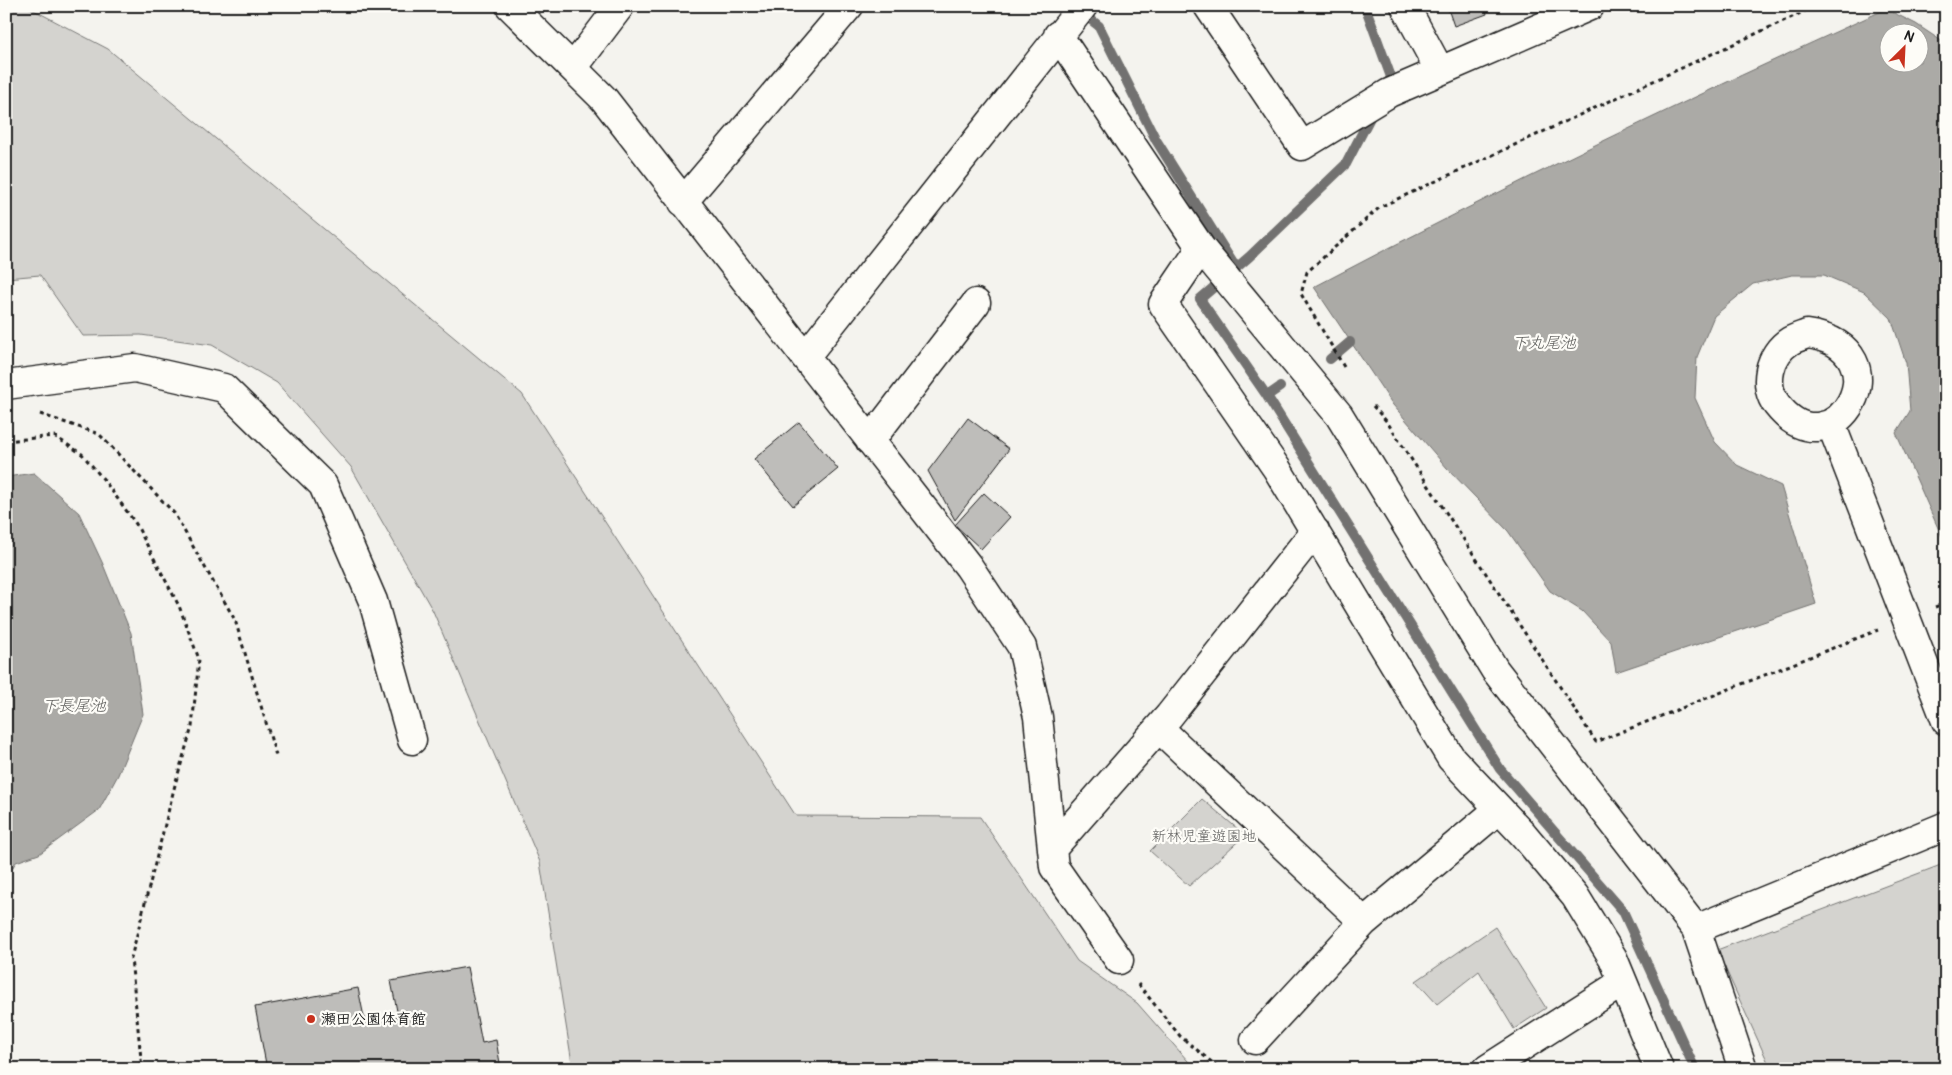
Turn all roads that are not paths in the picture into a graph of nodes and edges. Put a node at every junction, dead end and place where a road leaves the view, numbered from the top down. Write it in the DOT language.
graph roads {
  1 [pos="510,6"];
  2 [pos="620,6"];
  3 [pos="848,6"];
  4 [pos="1083,6"];
  5 [pos="1208,6"];
  6 [pos="1406,6"];
  7 [pos="1590,6"];
  8 [pos="1062,31"];
  9 [pos="573,68"];
  10 [pos="1440,71"];
  11 [pos="683,202"];
  12 [pos="1209,257"];
  13 [pos="976,303"];
  14 [pos="805,357"];
  15 [pos="6,385"];
  16 [pos="1831,424"];
  17 [pos="870,441"];
  18 [pos="1315,531"];
  19 [pos="1946,720"];
  20 [pos="1158,728"];
  21 [pos="412,740"];
  22 [pos="1499,809"];
  23 [pos="1946,826"];
  24 [pos="1052,849"];
  25 [pos="1364,922"];
  26 [pos="1696,929"];
  27 [pos="1118,960"];
  28 [pos="1623,982"];
  29 [pos="1256,1040"];
  30 [pos="1487,1069"];
  31 [pos="1659,1069"];
  32 [pos="1743,1069"];
  1 -- 9 [label="street"];
  2 -- 9 [label="street"];
  3 -- 11 [label="street"];
  4 -- 8 [label="street"];
  5 -- 10 [label="street"];
  6 -- 10 [label="street"];
  7 -- 10 [label="street"];
  8 -- 12 [label="street"];
  8 -- 14 [label="street"];
  9 -- 11 [label="street"];
  11 -- 14 [label="street"];
  12 -- 18 [label="street"];
  12 -- 26 [label="street"];
  13 -- 17 [label="street"];
  14 -- 17 [label="street"];
  15 -- 21 [label="street"];
  16 -- 19 [label="street"];
  17 -- 24 [label="street"];
  18 -- 20 [label="street"];
  18 -- 22 [label="street"];
  20 -- 24 [label="street"];
  20 -- 25 [label="street"];
  22 -- 25 [label="street"];
  22 -- 28 [label="street"];
  23 -- 26 [label="street"];
  24 -- 27 [label="street"];
  25 -- 29 [label="street"];
  26 -- 32 [label="street"];
  28 -- 30 [label="street"];
  28 -- 31 [label="street"];
}
